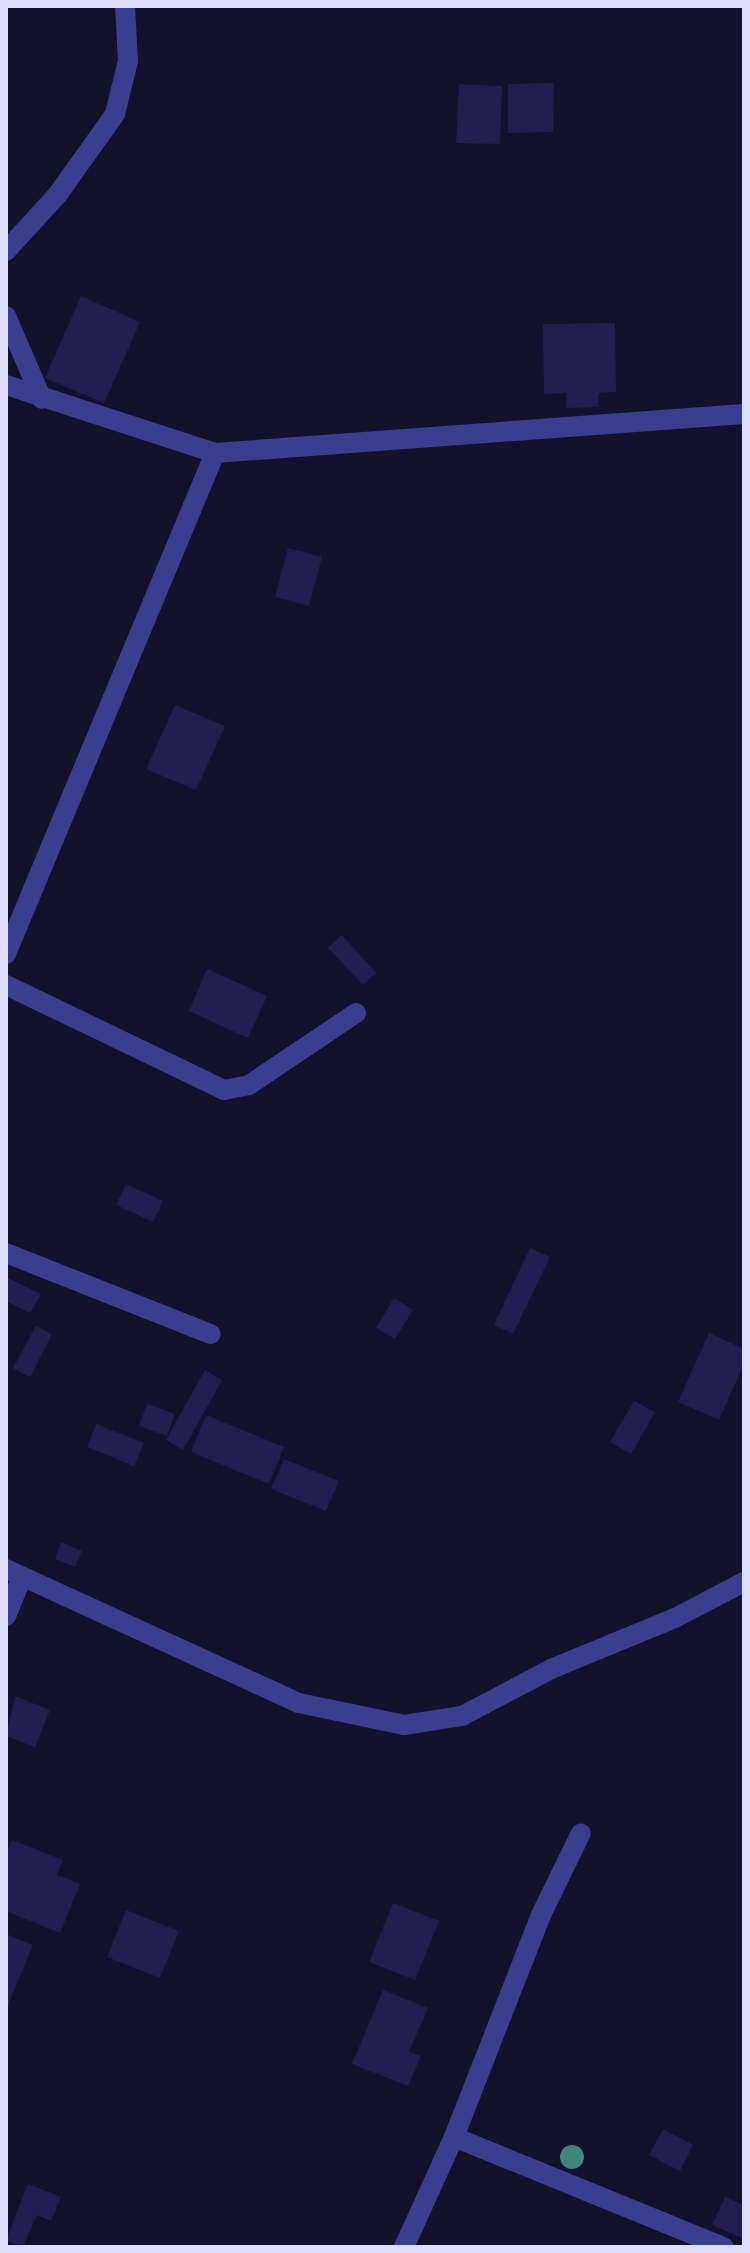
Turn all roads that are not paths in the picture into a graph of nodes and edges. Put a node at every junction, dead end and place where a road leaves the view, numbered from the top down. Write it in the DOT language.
graph roads {
  1 [pos="125,6"];
  2 [pos="6,251"];
  3 [pos="6,316"];
  4 [pos="6,385"];
  5 [pos="42,399"];
  6 [pos="744,414"];
  7 [pos="215,453"];
  8 [pos="6,954"];
  9 [pos="6,985"];
  10 [pos="356,1013"];
  11 [pos="6,1253"];
  12 [pos="211,1334"];
  13 [pos="14,1573"];
  14 [pos="744,1582"];
  15 [pos="6,1616"];
  16 [pos="581,1833"];
  17 [pos="454,2137"];
  18 [pos="404,2247"];
  19 [pos="723,2247"];
  1 -- 2 [label="street"];
  3 -- 5 [label="street"];
  4 -- 5 [label="street"];
  5 -- 7 [label="street"];
  6 -- 7 [label="street"];
  7 -- 8 [label="street"];
  9 -- 10 [label="street"];
  11 -- 12 [label="street"];
  13 -- 14 [label="street"];
  13 -- 15 [label="street"];
  16 -- 17 [label="street"];
  17 -- 18 [label="street"];
  17 -- 19 [label="street"];
}
